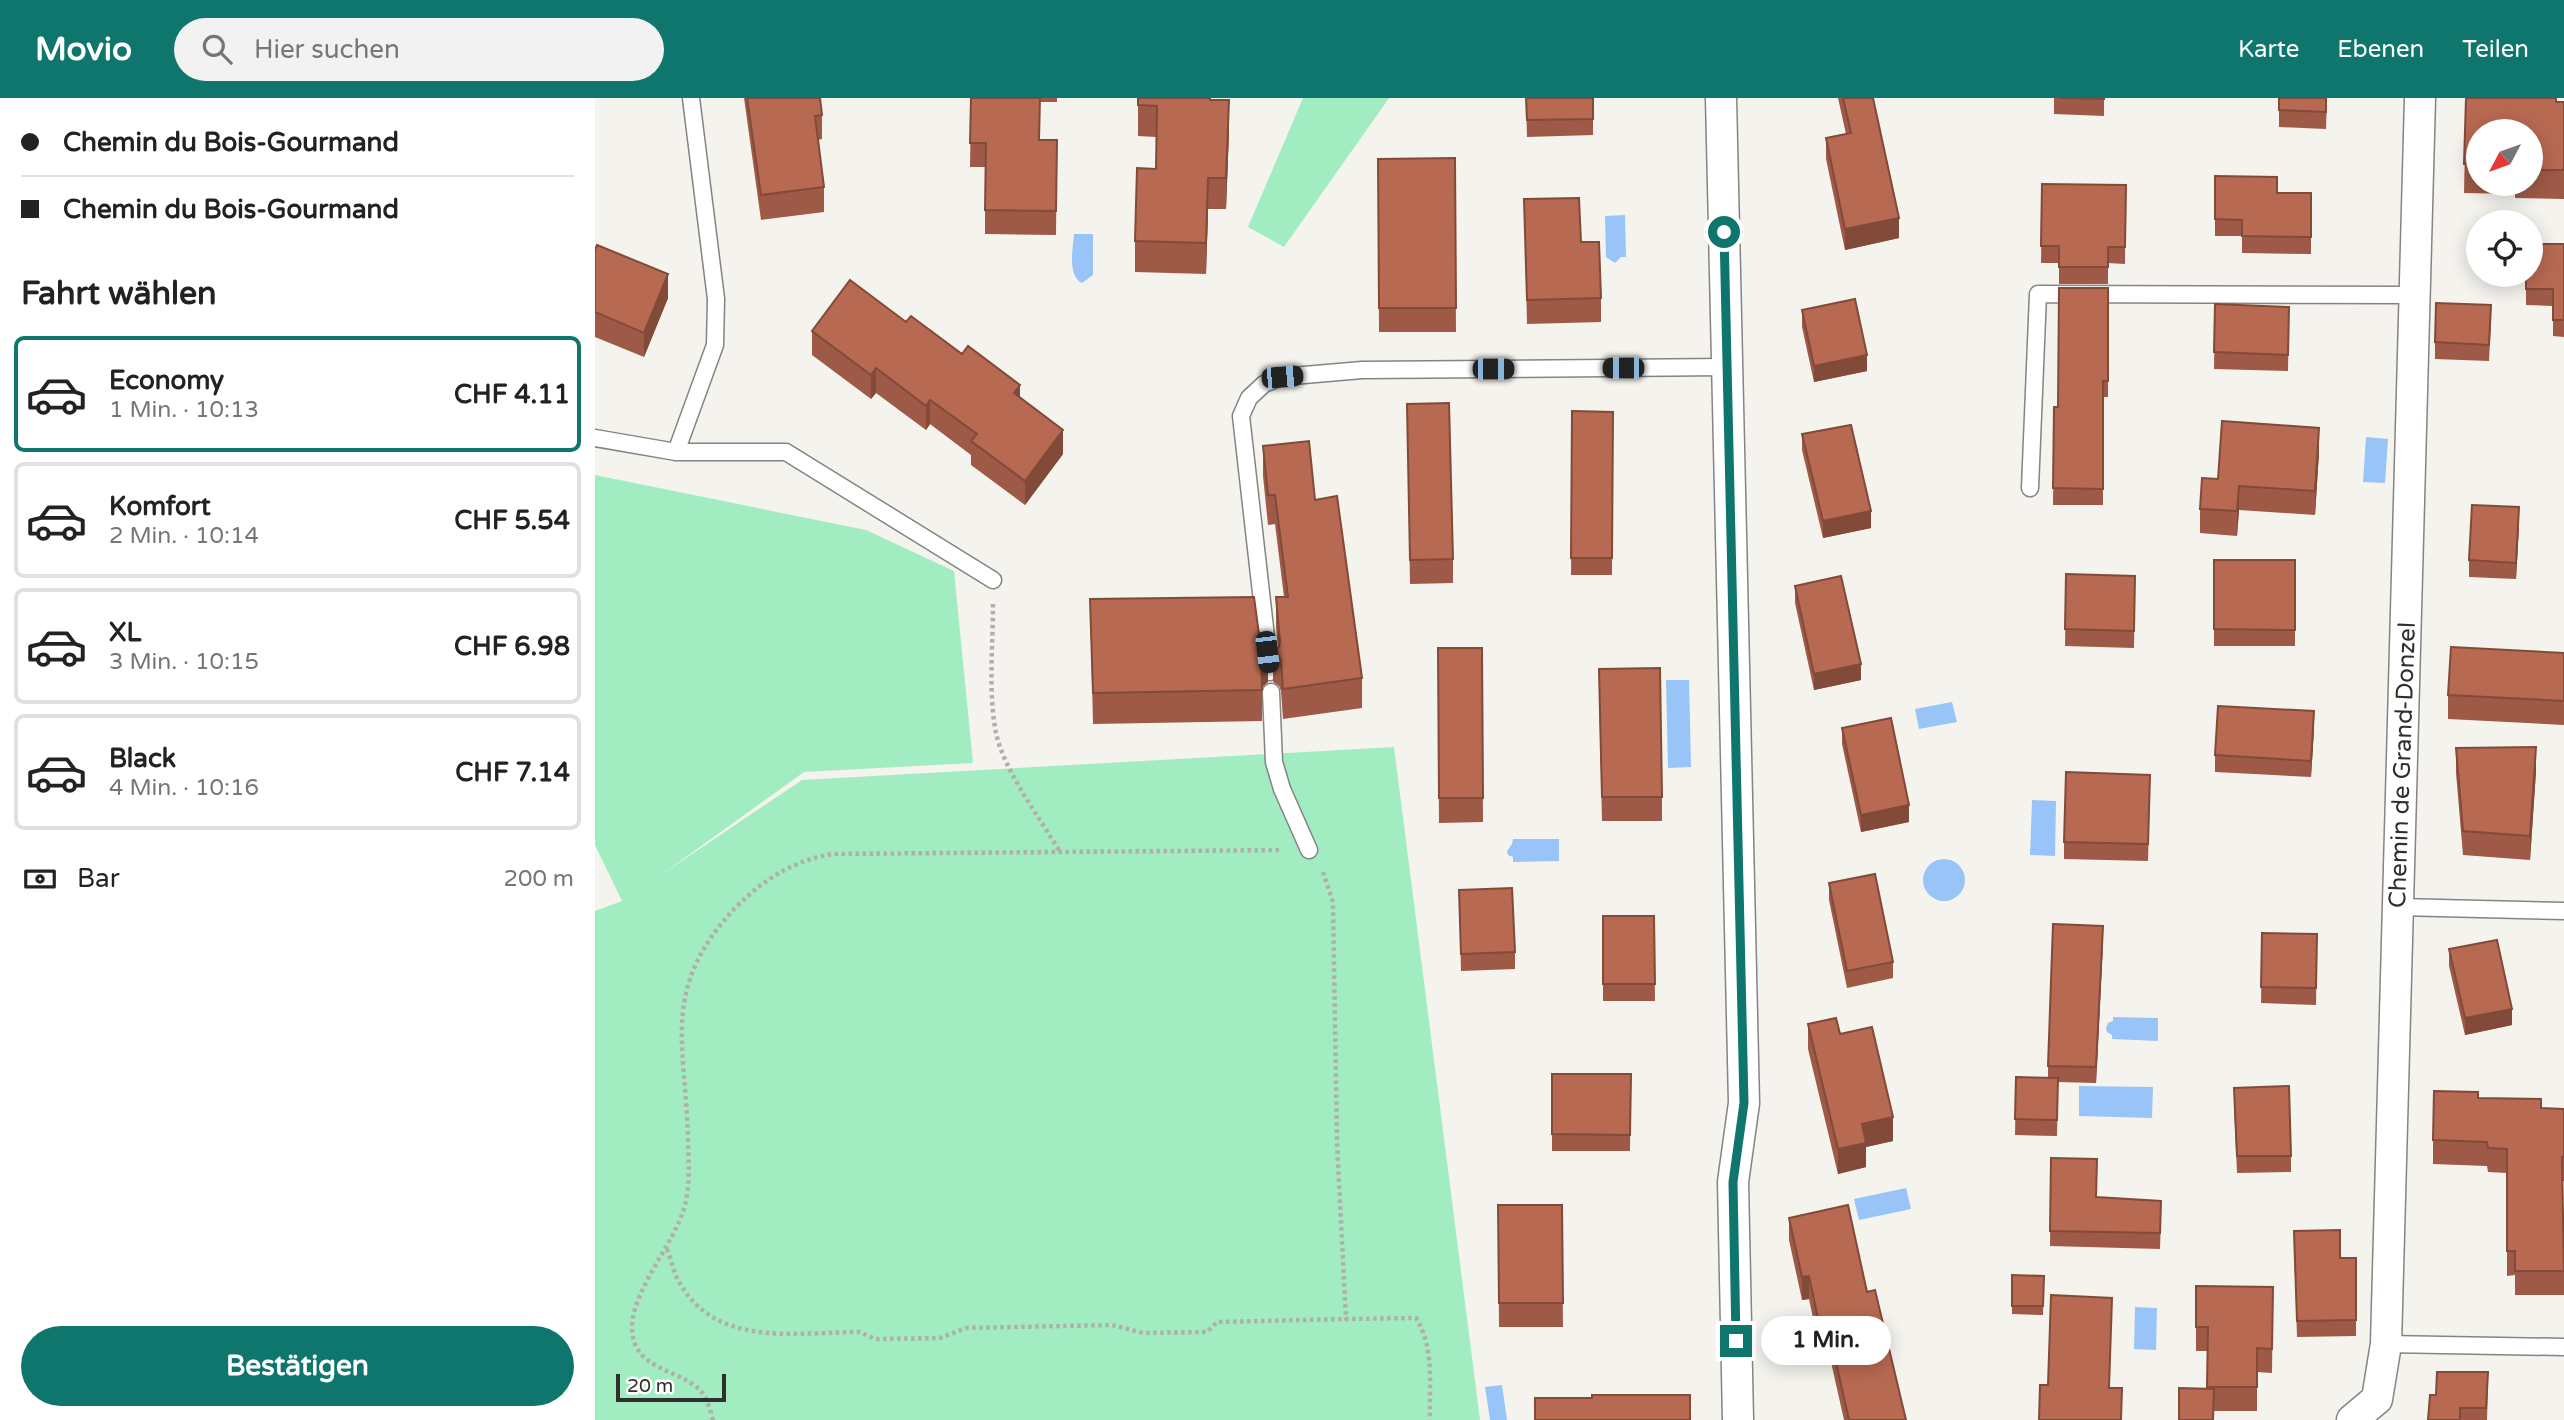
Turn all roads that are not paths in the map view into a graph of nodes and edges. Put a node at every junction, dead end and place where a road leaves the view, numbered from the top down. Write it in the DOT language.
graph roads {
  1 [pos="691,98"];
  2 [pos="1721,98"];
  3 [pos="2420,98"];
  4 [pos="2414,295"];
  5 [pos="1727,367"];
  6 [pos="595,438"];
  7 [pos="675,452"];
  8 [pos="2030,488"];
  9 [pos="993,580"];
  10 [pos="1270,672"];
  11 [pos="1271,692"];
  12 [pos="1309,850"];
  13 [pos="2398,907"];
  14 [pos="2564,911"];
  15 [pos="2386,1344"];
  16 [pos="2564,1346"];
  17 [pos="1738,1420"];
  18 [pos="2353,1420"];
  1 -- 7 [label="lane"];
  2 -- 5 [label="street"];
  3 -- 4 [label="street, Chemin de Grand-Donzel"];
  4 -- 8 [label="lane"];
  4 -- 13 [label="street, Chemin de Grand-Donzel"];
  5 -- 10 [label="lane"];
  5 -- 17 [label="street"];
  6 -- 7 [label="lane"];
  7 -- 9 [label="lane"];
  11 -- 12 [label="lane"];
  13 -- 14 [label="lane"];
  13 -- 15 [label="street, Chemin de Grand-Donzel"];
  15 -- 16 [label="lane"];
  15 -- 18 [label="street, Chemin de Grand-Donzel"];
}
